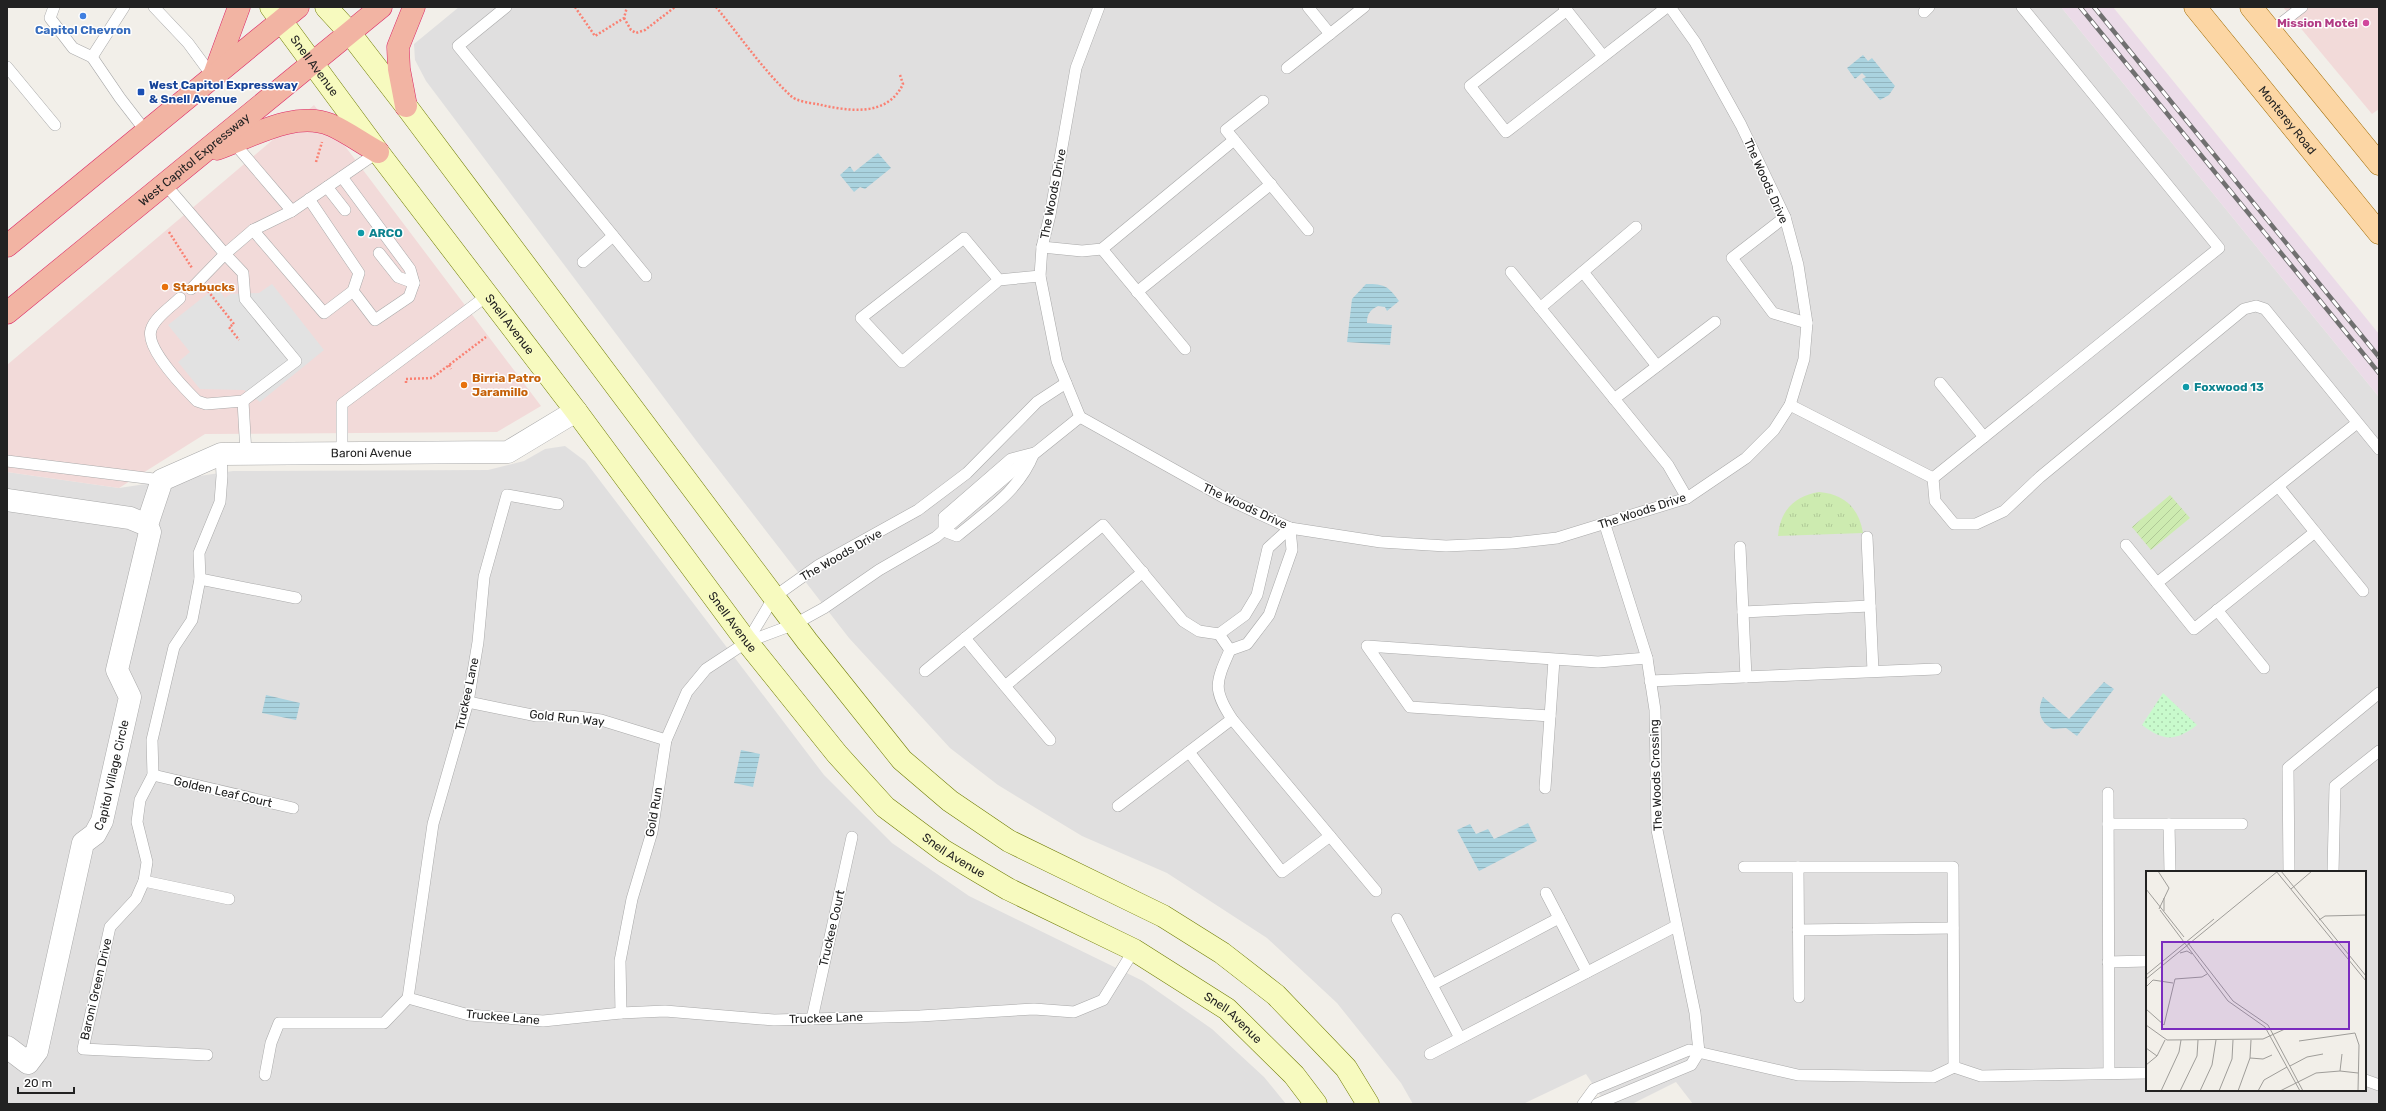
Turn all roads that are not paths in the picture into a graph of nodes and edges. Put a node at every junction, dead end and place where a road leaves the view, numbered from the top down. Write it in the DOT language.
graph roads {
  1 [pos="54,7"];
  2 [pos="124,7"];
  3 [pos="154,7"];
  4 [pos="239,7"];
  5 [pos="326,7"];
  6 [pos="381,7"];
  7 [pos="414,7"];
  8 [pos="506,7"];
  9 [pos="1099,7"];
  10 [pos="1308,7"];
  11 [pos="1364,7"];
  12 [pos="1667,7"];
  13 [pos="1670,7"];
  14 [pos="2022,7"];
  15 [pos="2195,7"];
  16 [pos="2251,7"];
  17 [pos="2302,7"];
  18 [pos="1566,9"];
  19 [pos="284,11"];
  20 [pos="2271,31"];
  21 [pos="349,32"];
  22 [pos="1330,34"];
  23 [pos="1603,56"];
  24 [pos="92,57"];
  25 [pos="314,63"];
  26 [pos="7,67"];
  27 [pos="1288,68"];
  28 [pos="213,77"];
  29 [pos="1263,101"];
  30 [pos="406,106"];
  31 [pos="55,125"];
  32 [pos="147,133"];
  33 [pos="1234,140"];
  34 [pos="234,143"];
  35 [pos="378,152"];
  36 [pos="204,153"];
  37 [pos="2379,164"];
  38 [pos="342,177"];
  39 [pos="165,184"];
  40 [pos="1271,184"];
  41 [pos="327,187"];
  42 [pos="309,199"];
  43 [pos="345,210"];
  44 [pos="292,211"];
  45 [pos="1785,217"];
  46 [pos="1636,228"];
  47 [pos="253,230"];
  48 [pos="1308,230"];
  49 [pos="2379,233"];
  50 [pos="613,236"];
  51 [pos="7,246"];
  52 [pos="1042,247"];
  53 [pos="1102,249"];
  54 [pos="379,253"];
  55 [pos="225,254"];
  56 [pos="583,262"];
  57 [pos="1511,272"];
  58 [pos="1583,272"];
  59 [pos="646,276"];
  60 [pos="1040,276"];
  61 [pos="999,280"];
  62 [pos="414,283"];
  63 [pos="190,289"];
  64 [pos="353,291"];
  65 [pos="1137,292"];
  66 [pos="488,295"];
  67 [pos="180,298"];
  68 [pos="1540,308"];
  69 [pos="7,313"];
  70 [pos="1714,322"];
  71 [pos="1807,323"];
  72 [pos="1185,349"];
  73 [pos="1657,366"];
  74 [pos="1066,383"];
  75 [pos="1940,383"];
  76 [pos="1614,399"];
  77 [pos="243,401"];
  78 [pos="1790,405"];
  79 [pos="576,411"];
  80 [pos="1080,417"];
  81 [pos="2357,423"];
  82 [pos="1984,437"];
  83 [pos="2379,449"];
  84 [pos="1034,453"];
  85 [pos="221,454"];
  86 [pos="246,454"];
  87 [pos="342,454"];
  88 [pos="7,461"];
  89 [pos="967,473"];
  90 [pos="1933,478"];
  91 [pos="162,480"];
  92 [pos="980,486"];
  93 [pos="2278,486"];
  94 [pos="1687,498"];
  95 [pos="7,500"];
  96 [pos="558,504"];
  97 [pos="146,524"];
  98 [pos="1605,524"];
  99 [pos="1290,528"];
  100 [pos="944,531"];
  101 [pos="2315,532"];
  102 [pos="1867,537"];
  103 [pos="2126,545"];
  104 [pos="1740,547"];
  105 [pos="1143,572"];
  106 [pos="200,579"];
  107 [pos="2157,583"];
  108 [pos="2363,591"];
  109 [pos="774,597"];
  110 [pos="296,598"];
  111 [pos="1870,606"];
  112 [pos="2217,610"];
  113 [pos="1743,612"];
  114 [pos="795,624"];
  115 [pos="1219,634"];
  116 [pos="965,638"];
  117 [pos="747,642"];
  118 [pos="1230,650"];
  119 [pos="1647,658"];
  120 [pos="1554,660"];
  121 [pos="1936,668"];
  122 [pos="2264,668"];
  123 [pos="925,671"];
  124 [pos="1873,671"];
  125 [pos="1746,677"];
  126 [pos="1650,681"];
  127 [pos="1005,686"];
  128 [pos="2379,693"];
  129 [pos="468,702"];
  130 [pos="1550,716"];
  131 [pos="1232,719"];
  132 [pos="666,740"];
  133 [pos="1050,740"];
  134 [pos="2379,751"];
  135 [pos="1189,752"];
  136 [pos="154,775"];
  137 [pos="1545,788"];
  138 [pos="2108,793"];
  139 [pos="1118,806"];
  140 [pos="293,808"];
  141 [pos="2108,824"];
  142 [pos="2169,824"];
  143 [pos="2242,824"];
  144 [pos="1330,836"];
  145 [pos="852,837"];
  146 [pos="1744,867"];
  147 [pos="1798,867"];
  148 [pos="2170,871"];
  149 [pos="2289,871"];
  150 [pos="2334,871"];
  151 [pos="144,881"];
  152 [pos="1376,891"];
  153 [pos="1546,893"];
  154 [pos="229,899"];
  155 [pos="1559,918"];
  156 [pos="1397,919"];
  157 [pos="1676,926"];
  158 [pos="1953,928"];
  159 [pos="1798,930"];
  160 [pos="1134,950"];
  161 [pos="2146,961"];
  162 [pos="2108,962"];
  163 [pos="1587,972"];
  164 [pos="1432,985"];
  165 [pos="1799,997"];
  166 [pos="408,998"];
  167 [pos="621,1013"];
  168 [pos="812,1019"];
  169 [pos="1460,1038"];
  170 [pos="7,1046"];
  171 [pos="1699,1052"];
  172 [pos="1430,1054"];
  173 [pos="207,1055"];
  174 [pos="1954,1067"];
  175 [pos="1640,1069"];
  176 [pos="2108,1072"];
  177 [pos="2146,1073"];
  178 [pos="265,1075"];
  179 [pos="2366,1080"];
  180 [pos="1646,1083"];
  181 [pos="2379,1085"];
  182 [pos="1316,1104"];
  183 [pos="1368,1104"];
  184 [pos="1583,1104"];
  185 [pos="1596,1104"];
  1 -- 24 [label="lane"];
  2 -- 24 [label="lane"];
  3 -- 28 [label="lane"];
  4 -- 28 [label="highway"];
  5 -- 21 [label="main road"];
  6 -- 21 [label="highway, West Capitol Expressway"];
  7 -- 30 [label="highway"];
  8 -- 50 [label="lane"];
  9 -- 52 [label="lane, The Woods Drive"];
  10 -- 22 [label="lane"];
  11 -- 22 [label="lane"];
  12 -- 23 [label="lane"];
  13 -- 45 [label="lane, The Woods Drive"];
  14 -- 82 [label="lane"];
  15 -- 49 [label="main road, Monterey Road"];
  16 -- 20 [label="main road"];
  17 -- 20 [label="lane"];
  18 -- 23 [label="lane"];
  18 -- 23 [label="lane"];
  19 -- 25 [label="main road, Snell Avenue"];
  19 -- 28 [label="highway"];
  20 -- 37 [label="main road"];
  21 -- 25 [label="highway, West Capitol Expressway"];
  21 -- 30 [label="main road"];
  22 -- 27 [label="lane"];
  24 -- 32 [label="lane"];
  25 -- 35 [label="main road, Snell Avenue"];
  25 -- 36 [label="highway, West Capitol Expressway"];
  26 -- 31 [label="lane"];
  28 -- 32 [label="highway"];
  29 -- 33 [label="lane"];
  30 -- 109 [label="main road"];
  32 -- 51 [label="highway"];
  33 -- 40 [label="lane"];
  33 -- 53 [label="lane"];
  34 -- 35 [label="highway"];
  34 -- 36 [label="highway"];
  34 -- 44 [label="lane"];
  35 -- 38 [label="lane"];
  35 -- 66 [label="main road, Snell Avenue"];
  36 -- 39 [label="highway, West Capitol Expressway"];
  38 -- 41 [label="lane"];
  38 -- 62 [label="lane"];
  39 -- 55 [label="lane"];
  39 -- 69 [label="highway, West Capitol Expressway"];
  40 -- 48 [label="lane"];
  40 -- 65 [label="lane"];
  41 -- 42 [label="lane"];
  41 -- 43 [label="lane"];
  42 -- 44 [label="lane"];
  42 -- 64 [label="lane"];
  44 -- 47 [label="lane"];
  45 -- 71 [label="lane, The Woods Drive"];
  45 -- 71 [label="lane"];
  46 -- 58 [label="lane"];
  47 -- 55 [label="lane"];
  47 -- 64 [label="lane"];
  50 -- 56 [label="lane"];
  50 -- 59 [label="lane"];
  52 -- 53 [label="lane"];
  52 -- 60 [label="lane, The Woods Drive"];
  53 -- 65 [label="lane"];
  54 -- 62 [label="lane"];
  55 -- 63 [label="lane"];
  55 -- 77 [label="lane"];
  57 -- 68 [label="lane"];
  58 -- 68 [label="lane"];
  58 -- 73 [label="lane"];
  60 -- 61 [label="lane"];
  60 -- 74 [label="lane, The Woods Drive"];
  61 -- 61 [label="lane"];
  62 -- 64 [label="lane"];
  65 -- 72 [label="lane"];
  66 -- 79 [label="main road, Snell Avenue"];
  66 -- 87 [label="lane"];
  67 -- 77 [label="lane"];
  68 -- 76 [label="lane"];
  70 -- 73 [label="lane"];
  71 -- 78 [label="lane, The Woods Drive"];
  73 -- 76 [label="lane"];
  74 -- 80 [label="lane, The Woods Drive"];
  74 -- 89 [label="lane, The Woods Drive"];
  75 -- 82 [label="lane"];
  76 -- 94 [label="lane"];
  77 -- 86 [label="lane"];
  78 -- 90 [label="lane"];
  78 -- 94 [label="lane, The Woods Drive"];
  79 -- 87 [label="street, Baroni Avenue"];
  79 -- 117 [label="main road, Snell Avenue"];
  80 -- 84 [label="lane"];
  80 -- 99 [label="lane, The Woods Drive"];
  81 -- 83 [label="lane"];
  81 -- 90 [label="lane"];
  81 -- 93 [label="lane"];
  82 -- 90 [label="lane"];
  84 -- 92 [label="lane"];
  84 -- 100 [label="lane"];
  85 -- 86 [label="street, Baroni Avenue"];
  85 -- 91 [label="street, Baroni Avenue"];
  85 -- 106 [label="lane"];
  86 -- 87 [label="street, Baroni Avenue"];
  88 -- 91 [label="lane"];
  89 -- 92 [label="lane"];
  89 -- 109 [label="lane, The Woods Drive"];
  91 -- 97 [label="street, Capitol Village Circle"];
  92 -- 100 [label="lane"];
  93 -- 101 [label="lane"];
  93 -- 107 [label="lane"];
  94 -- 98 [label="lane, The Woods Drive"];
  95 -- 97 [label="street"];
  96 -- 129 [label="lane, Truckee Lane"];
  97 -- 170 [label="street, Capitol Village Circle"];
  98 -- 99 [label="lane, The Woods Drive"];
  98 -- 119 [label="lane, The Woods Crossing"];
  99 -- 115 [label="lane"];
  99 -- 118 [label="lane"];
  100 -- 114 [label="lane"];
  101 -- 108 [label="lane"];
  101 -- 112 [label="lane"];
  102 -- 111 [label="lane"];
  103 -- 107 [label="lane"];
  104 -- 113 [label="lane"];
  105 -- 115 [label="lane"];
  105 -- 116 [label="lane"];
  105 -- 127 [label="lane"];
  106 -- 110 [label="lane"];
  106 -- 136 [label="lane"];
  107 -- 112 [label="lane"];
  109 -- 114 [label="main road"];
  109 -- 117 [label="lane, The Woods Drive"];
  111 -- 113 [label="lane"];
  111 -- 124 [label="lane"];
  112 -- 122 [label="lane"];
  113 -- 125 [label="lane"];
  114 -- 117 [label="lane"];
  114 -- 183 [label="main road"];
  115 -- 118 [label="lane"];
  116 -- 123 [label="lane"];
  116 -- 127 [label="lane"];
  117 -- 132 [label="lane, Gold Run"];
  117 -- 160 [label="main road, Snell Avenue"];
  118 -- 131 [label="lane"];
  119 -- 120 [label="lane"];
  119 -- 126 [label="lane, The Woods Crossing"];
  120 -- 130 [label="lane"];
  120 -- 130 [label="lane"];
  121 -- 124 [label="lane"];
  124 -- 125 [label="lane"];
  125 -- 126 [label="lane"];
  126 -- 157 [label="lane, The Woods Crossing"];
  127 -- 133 [label="lane"];
  128 -- 149 [label="lane"];
  129 -- 132 [label="lane, Gold Run Way"];
  129 -- 166 [label="lane, Truckee Lane"];
  130 -- 137 [label="lane"];
  131 -- 135 [label="lane"];
  131 -- 144 [label="lane"];
  132 -- 167 [label="lane, Gold Run"];
  134 -- 150 [label="lane"];
  135 -- 139 [label="lane"];
  135 -- 144 [label="lane"];
  136 -- 140 [label="lane, Golden Leaf Court"];
  136 -- 151 [label="lane, Baroni Green Drive"];
  138 -- 141 [label="lane"];
  141 -- 142 [label="lane"];
  141 -- 162 [label="lane"];
  142 -- 143 [label="lane"];
  142 -- 148 [label="lane"];
  144 -- 152 [label="lane"];
  145 -- 168 [label="lane, Truckee Court"];
  146 -- 147 [label="lane"];
  147 -- 158 [label="lane"];
  147 -- 159 [label="lane"];
  151 -- 154 [label="lane"];
  151 -- 173 [label="lane, Baroni Green Drive"];
  153 -- 155 [label="lane"];
  155 -- 163 [label="lane"];
  155 -- 164 [label="lane"];
  156 -- 164 [label="lane"];
  157 -- 163 [label="lane"];
  157 -- 171 [label="lane, The Woods Crossing"];
  158 -- 159 [label="lane"];
  158 -- 174 [label="lane"];
  159 -- 165 [label="lane"];
  160 -- 168 [label="lane, Truckee Lane"];
  160 -- 182 [label="main road, Snell Avenue"];
  161 -- 162 [label="lane"];
  162 -- 176 [label="lane"];
  163 -- 169 [label="lane"];
  164 -- 169 [label="lane"];
  166 -- 167 [label="lane, Truckee Lane"];
  166 -- 178 [label="lane"];
  167 -- 168 [label="lane, Truckee Lane"];
  169 -- 172 [label="lane"];
  171 -- 174 [label="lane"];
  171 -- 175 [label="lane"];
  171 -- 180 [label="lane"];
  174 -- 176 [label="lane"];
  175 -- 180 [label="lane"];
  175 -- 184 [label="lane"];
  176 -- 177 [label="lane"];
  179 -- 181 [label="lane"];
  180 -- 185 [label="lane"];
}
